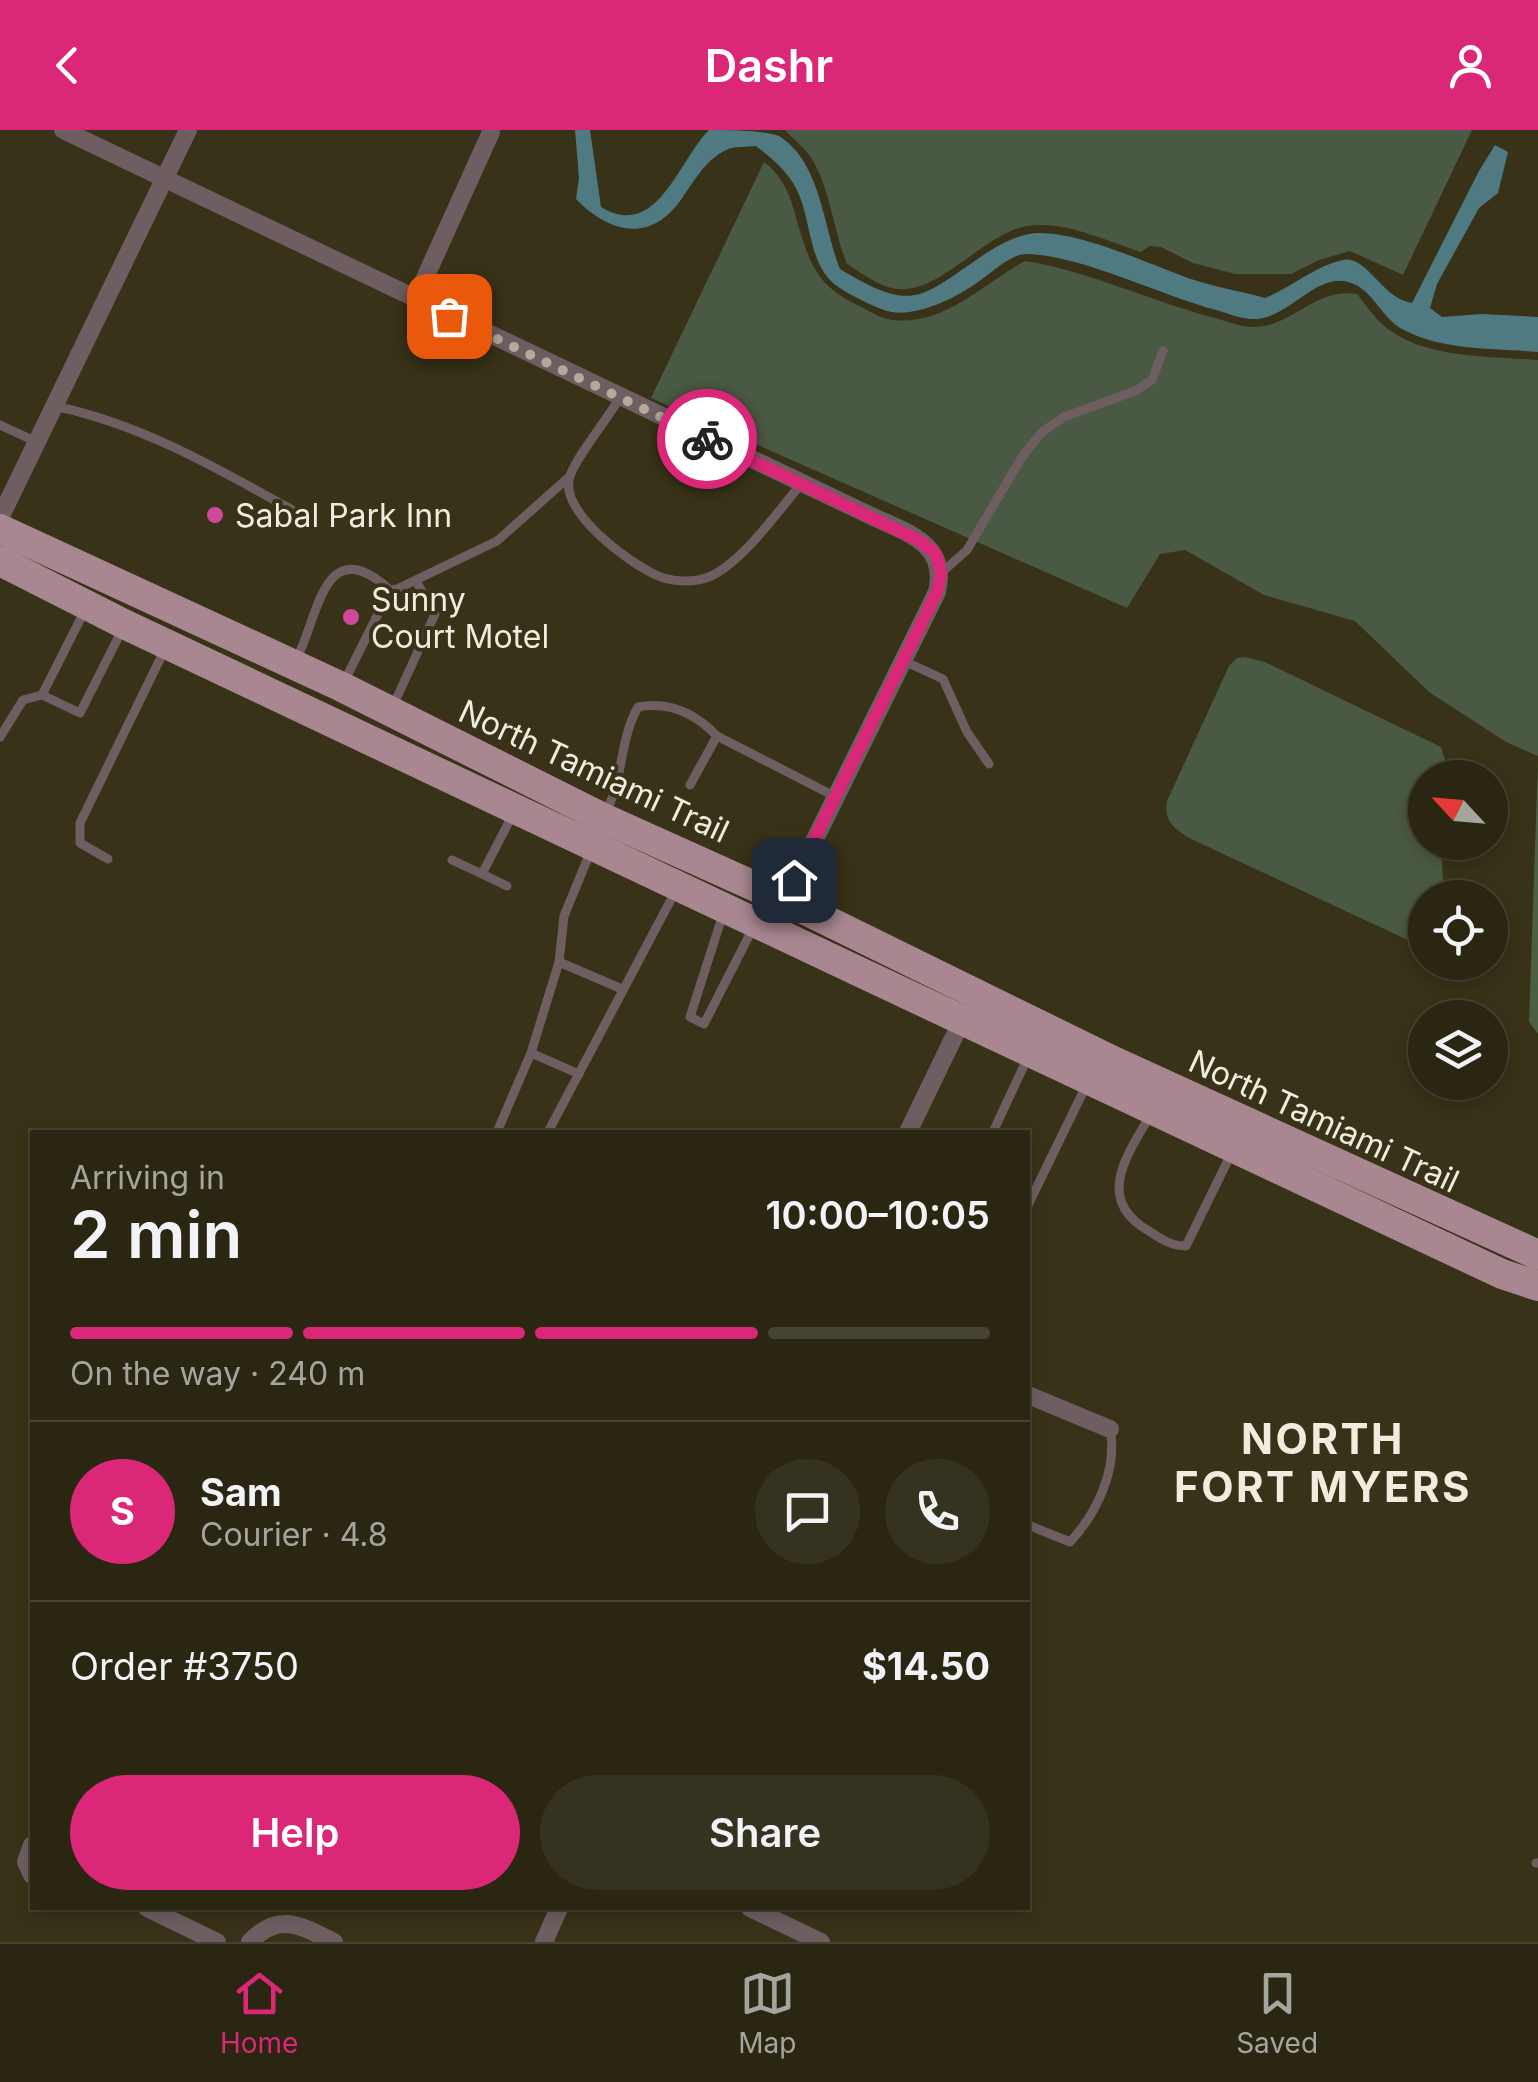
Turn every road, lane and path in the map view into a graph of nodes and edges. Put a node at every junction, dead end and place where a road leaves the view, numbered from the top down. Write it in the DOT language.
graph roads {
  1 [pos="63,130"];
  2 [pos="188,130"];
  3 [pos="491,132"];
  4 [pos="164,179"];
  5 [pos="415,300"];
  6 [pos="1163,351"];
  7 [pos="620,397"];
  8 [pos="54,406"];
  9 [pos="0,424"];
  10 [pos="37,442"];
  11 [pos="569,478"];
  12 [pos="802,483"];
  13 [pos="303,516"];
  14 [pos="0,518"];
  15 [pos="0,529"];
  16 [pos="0,552"];
  17 [pos="0,561"];
  18 [pos="74,563"];
  19 [pos="941,573"];
  20 [pos="416,580"];
  21 [pos="390,590"];
  22 [pos="87,606"];
  23 [pos="124,624"];
  24 [pos="168,644"];
  25 [pos="904,661"];
  26 [pos="294,665"];
  27 [pos="342,687"];
  28 [pos="42,695"];
  29 [pos="390,713"];
  30 [pos="353,732"];
  31 [pos="0,736"];
  32 [pos="717,736"];
  33 [pos="445,739"];
  34 [pos="990,764"];
  35 [pos="443,775"];
  36 [pos="531,780"];
  37 [pos="690,785"];
  38 [pos="836,797"];
  39 [pos="515,809"];
  40 [pos="598,832"];
  41 [pos="108,859"];
  42 [pos="452,860"];
  43 [pos="482,874"];
  44 [pos="508,886"];
  45 [pos="678,886"];
  46 [pos="785,900"];
  47 [pos="725,909"];
  48 [pos="755,923"];
  49 [pos="559,962"];
  50 [pos="622,989"];
  51 [pos="969,1006"];
  52 [pos="1030,1052"];
  53 [pos="530,1053"];
  54 [pos="579,1074"];
  55 [pos="1089,1080"];
  56 [pos="1152,1111"];
  57 [pos="498,1130"];
  58 [pos="549,1130"];
  59 [pos="909,1130"];
  60 [pos="994,1130"];
  61 [pos="1233,1148"];
  62 [pos="1030,1201"];
  63 [pos="1353,1204"];
  64 [pos="1433,1210"];
  65 [pos="1434,1242"];
  66 [pos="1528,1252"];
  67 [pos="1538,1286"];
  68 [pos="1030,1396"];
  69 [pos="1110,1430"];
  70 [pos="1030,1526"];
  71 [pos="152,1910"];
  72 [pos="558,1910"];
  73 [pos="754,1910"];
  74 [pos="217,1942"];
  75 [pos="250,1942"];
  76 [pos="334,1942"];
  77 [pos="544,1942"];
  78 [pos="821,1942"];
  1 -- 4 [label="street"];
  2 -- 4 [label="street"];
  3 -- 5 [label="street"];
  4 -- 5 [label="street"];
  4 -- 8 [label="street"];
  5 -- 7 [label="street"];
  6 -- 19 [label="lane"];
  7 -- 11 [label="lane"];
  7 -- 12 [label="street"];
  8 -- 10 [label="street"];
  8 -- 13 [label="lane"];
  9 -- 10 [label="lane"];
  10 -- 14 [label="street"];
  11 -- 12 [label="lane"];
  11 -- 20 [label="lane"];
  12 -- 19 [label="street"];
  15 -- 18 [label="main road, North Tamiami Trail"];
  16 -- 18 [label="main road"];
  17 -- 22 [label="main road, North Tamiami Trail"];
  18 -- 26 [label="main road, North Tamiami Trail"];
  19 -- 25 [label="street"];
  20 -- 21 [label="lane"];
  20 -- 29 [label="lane"];
  21 -- 26 [label="lane"];
  21 -- 27 [label="lane"];
  22 -- 23 [label="main road, North Tamiami Trail"];
  22 -- 28 [label="lane"];
  23 -- 24 [label="main road, North Tamiami Trail"];
  23 -- 28 [label="lane"];
  24 -- 30 [label="main road, North Tamiami Trail"];
  24 -- 41 [label="lane"];
  25 -- 34 [label="lane"];
  25 -- 38 [label="street"];
  26 -- 27 [label="main road, North Tamiami Trail"];
  27 -- 29 [label="main road, North Tamiami Trail"];
  28 -- 31 [label="lane"];
  29 -- 33 [label="main road, North Tamiami Trail"];
  30 -- 33 [label="main road"];
  30 -- 35 [label="main road, North Tamiami Trail"];
  32 -- 37 [label="lane"];
  32 -- 38 [label="lane"];
  32 -- 40 [label="lane"];
  33 -- 36 [label="main road, North Tamiami Trail"];
  35 -- 36 [label="main road"];
  35 -- 39 [label="main road, North Tamiami Trail"];
  36 -- 40 [label="main road, North Tamiami Trail"];
  38 -- 46 [label="street"];
  39 -- 40 [label="main road, North Tamiami Trail"];
  39 -- 43 [label="lane"];
  40 -- 45 [label="main road, North Tamiami Trail"];
  40 -- 46 [label="main road, North Tamiami Trail"];
  40 -- 49 [label="lane"];
  42 -- 43 [label="lane"];
  43 -- 44 [label="lane"];
  45 -- 47 [label="main road, North Tamiami Trail"];
  45 -- 50 [label="lane"];
  46 -- 51 [label="main road, North Tamiami Trail"];
  47 -- 48 [label="main road, North Tamiami Trail"];
  47 -- 48 [label="lane"];
  48 -- 51 [label="main road, North Tamiami Trail"];
  49 -- 50 [label="lane"];
  49 -- 53 [label="lane"];
  50 -- 54 [label="lane"];
  51 -- 52 [label="main road, North Tamiami Trail"];
  51 -- 59 [label="street"];
  51 -- 64 [label="main road, North Tamiami Trail"];
  52 -- 55 [label="main road, North Tamiami Trail"];
  52 -- 60 [label="lane"];
  53 -- 54 [label="lane"];
  53 -- 57 [label="lane"];
  54 -- 58 [label="lane"];
  55 -- 56 [label="main road, North Tamiami Trail"];
  55 -- 62 [label="lane"];
  56 -- 61 [label="main road, North Tamiami Trail"];
  56 -- 61 [label="lane"];
  61 -- 63 [label="main road, North Tamiami Trail"];
  63 -- 64 [label="main road"];
  63 -- 65 [label="main road, North Tamiami Trail"];
  64 -- 66 [label="main road, North Tamiami Trail"];
  65 -- 66 [label="main road"];
  65 -- 67 [label="main road, North Tamiami Trail"];
  68 -- 69 [label="street"];
  69 -- 70 [label="lane"];
  71 -- 74 [label="street"];
  72 -- 77 [label="street"];
  73 -- 78 [label="street"];
  75 -- 76 [label="street"];
}
